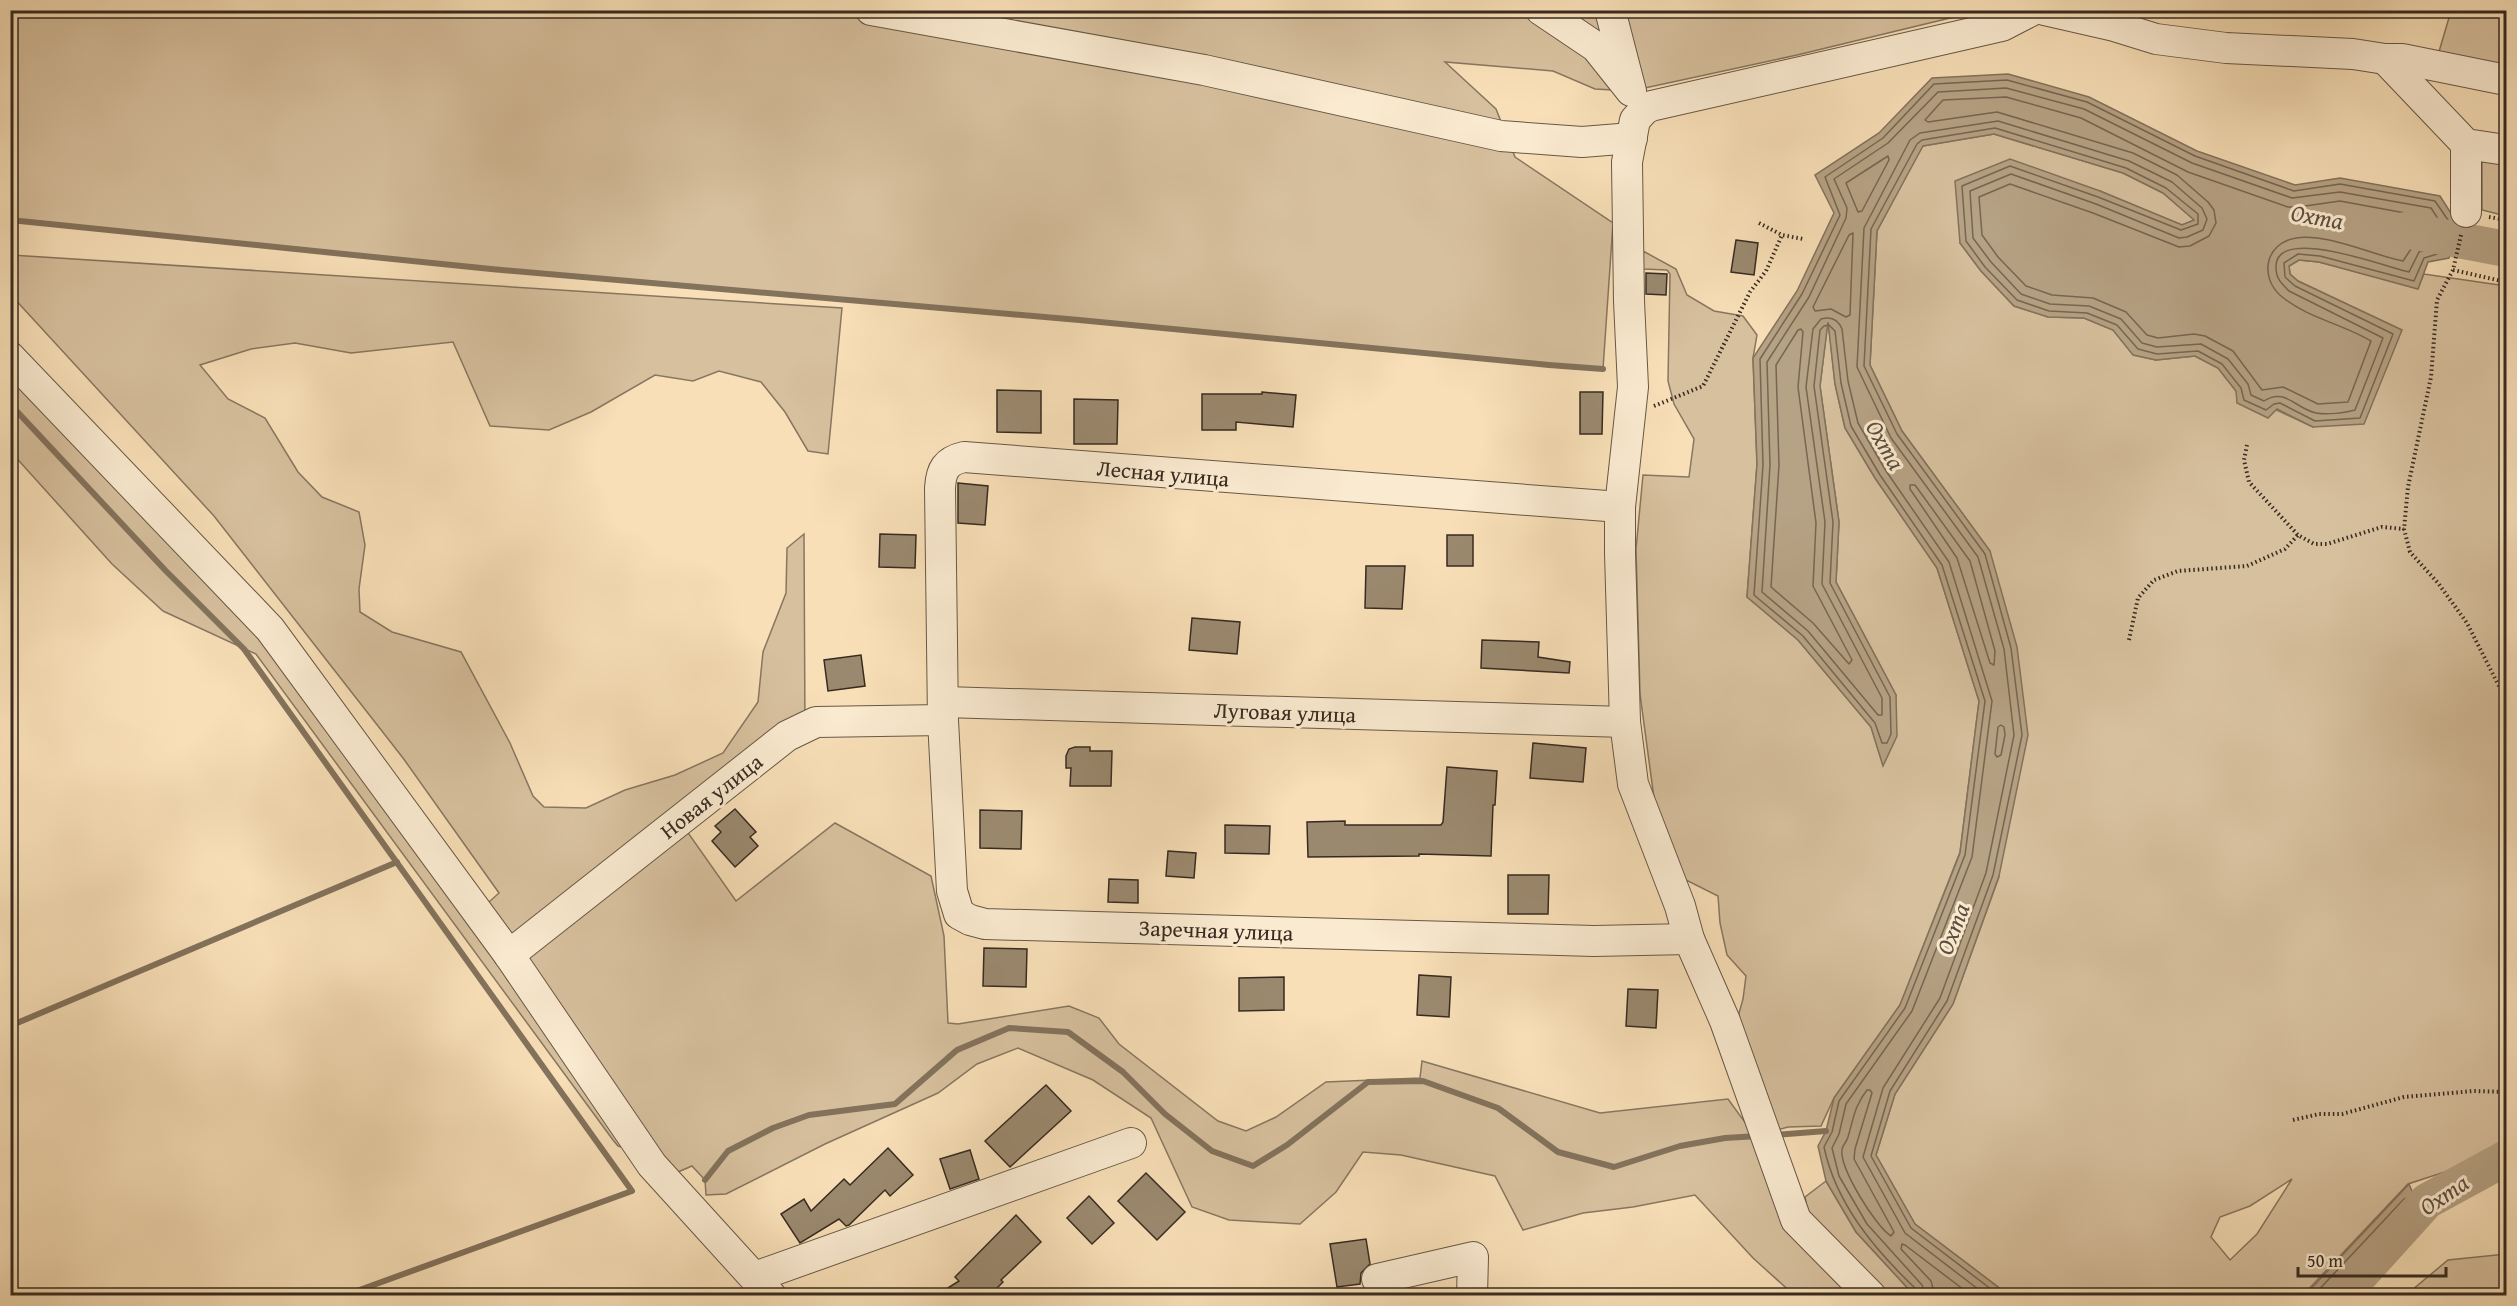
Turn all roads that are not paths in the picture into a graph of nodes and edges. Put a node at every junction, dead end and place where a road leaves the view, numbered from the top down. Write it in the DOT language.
graph roads {
  1 [pos="871,10"];
  2 [pos="1542,10"];
  3 [pos="1610,10"];
  4 [pos="2033,10"];
  5 [pos="2044,10"];
  6 [pos="1999,18"];
  7 [pos="2385,59"];
  8 [pos="2506,80"];
  9 [pos="1632,138"];
  10 [pos="2466,144"];
  11 [pos="2506,150"];
  12 [pos="2480,215"];
  13 [pos="10,357"];
  14 [pos="1620,507"];
  15 [pos="944,711"];
  16 [pos="1625,722"];
  17 [pos="1689,939"];
  18 [pos="509,955"];
  19 [pos="1131,1143"];
  20 [pos="1377,1279"];
  21 [pos="763,1286"];
  22 [pos="1472,1296"];
  23 [pos="1871,1296"];
  1 -- 9 [label="street"];
  2 -- 3 [label="street"];
  4 -- 6 [label="street"];
  5 -- 7 [label="street"];
  6 -- 9 [label="street"];
  7 -- 8 [label="street"];
  7 -- 10 [label="street"];
  9 -- 14 [label="street"];
  10 -- 11 [label="street"];
  10 -- 12 [label="street"];
  13 -- 18 [label="street"];
  14 -- 15 [label="street, Лесная улица"];
  14 -- 16 [label="street"];
  15 -- 16 [label="street, Луговая улица"];
  15 -- 17 [label="street, Заречная улица"];
  15 -- 18 [label="street, Новая улица"];
  16 -- 17 [label="street"];
  17 -- 23 [label="street"];
  18 -- 21 [label="street"];
  19 -- 21 [label="street"];
  20 -- 22 [label="street"];
}
